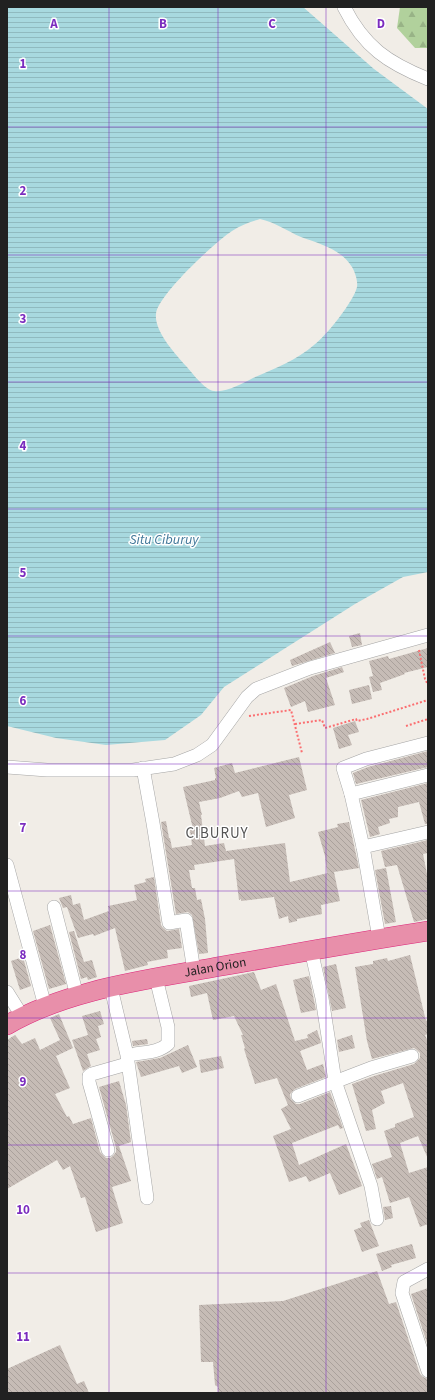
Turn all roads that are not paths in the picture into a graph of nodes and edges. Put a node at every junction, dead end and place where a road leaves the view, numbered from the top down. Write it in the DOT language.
graph roads {
  1 [pos="344,7"];
  2 [pos="428,79"];
  3 [pos="422,637"];
  4 [pos="428,743"];
  5 [pos="7,767"];
  6 [pos="143,768"];
  7 [pos="428,775"];
  8 [pos="351,794"];
  9 [pos="428,832"];
  10 [pos="363,846"];
  11 [pos="7,864"];
  12 [pos="54,907"];
  13 [pos="428,931"];
  14 [pos="379,938"];
  15 [pos="311,950"];
  16 [pos="194,971"];
  17 [pos="156,978"];
  18 [pos="111,988"];
  19 [pos="7,992"];
  20 [pos="77,996"];
  21 [pos="45,1006"];
  22 [pos="14,1020"];
  23 [pos="412,1056"];
  24 [pos="131,1059"];
  25 [pos="336,1081"];
  26 [pos="298,1096"];
  27 [pos="108,1150"];
  28 [pos="147,1198"];
  29 [pos="377,1219"];
  30 [pos="428,1269"];
  31 [pos="428,1371"];
  1 -- 2 [label="street"];
  3 -- 6 [label="street"];
  4 -- 8 [label="street"];
  5 -- 6 [label="street"];
  6 -- 16 [label="street"];
  7 -- 8 [label="street"];
  8 -- 10 [label="street"];
  9 -- 10 [label="street"];
  10 -- 14 [label="street"];
  11 -- 21 [label="street"];
  12 -- 20 [label="street"];
  13 -- 14 [label="highway, Jalan Orion"];
  14 -- 15 [label="highway, Jalan Orion"];
  15 -- 16 [label="highway, Jalan Orion"];
  15 -- 25 [label="street"];
  16 -- 17 [label="highway, Jalan Orion"];
  17 -- 18 [label="highway, Jalan Orion"];
  17 -- 24 [label="street"];
  18 -- 20 [label="highway, Jalan Orion"];
  18 -- 24 [label="street"];
  19 -- 22 [label="street"];
  20 -- 21 [label="highway, Jalan Orion"];
  21 -- 22 [label="highway, Jalan Orion"];
  23 -- 25 [label="street"];
  24 -- 27 [label="street"];
  24 -- 28 [label="street"];
  25 -- 26 [label="street"];
  25 -- 29 [label="street"];
  30 -- 31 [label="street"];
}
